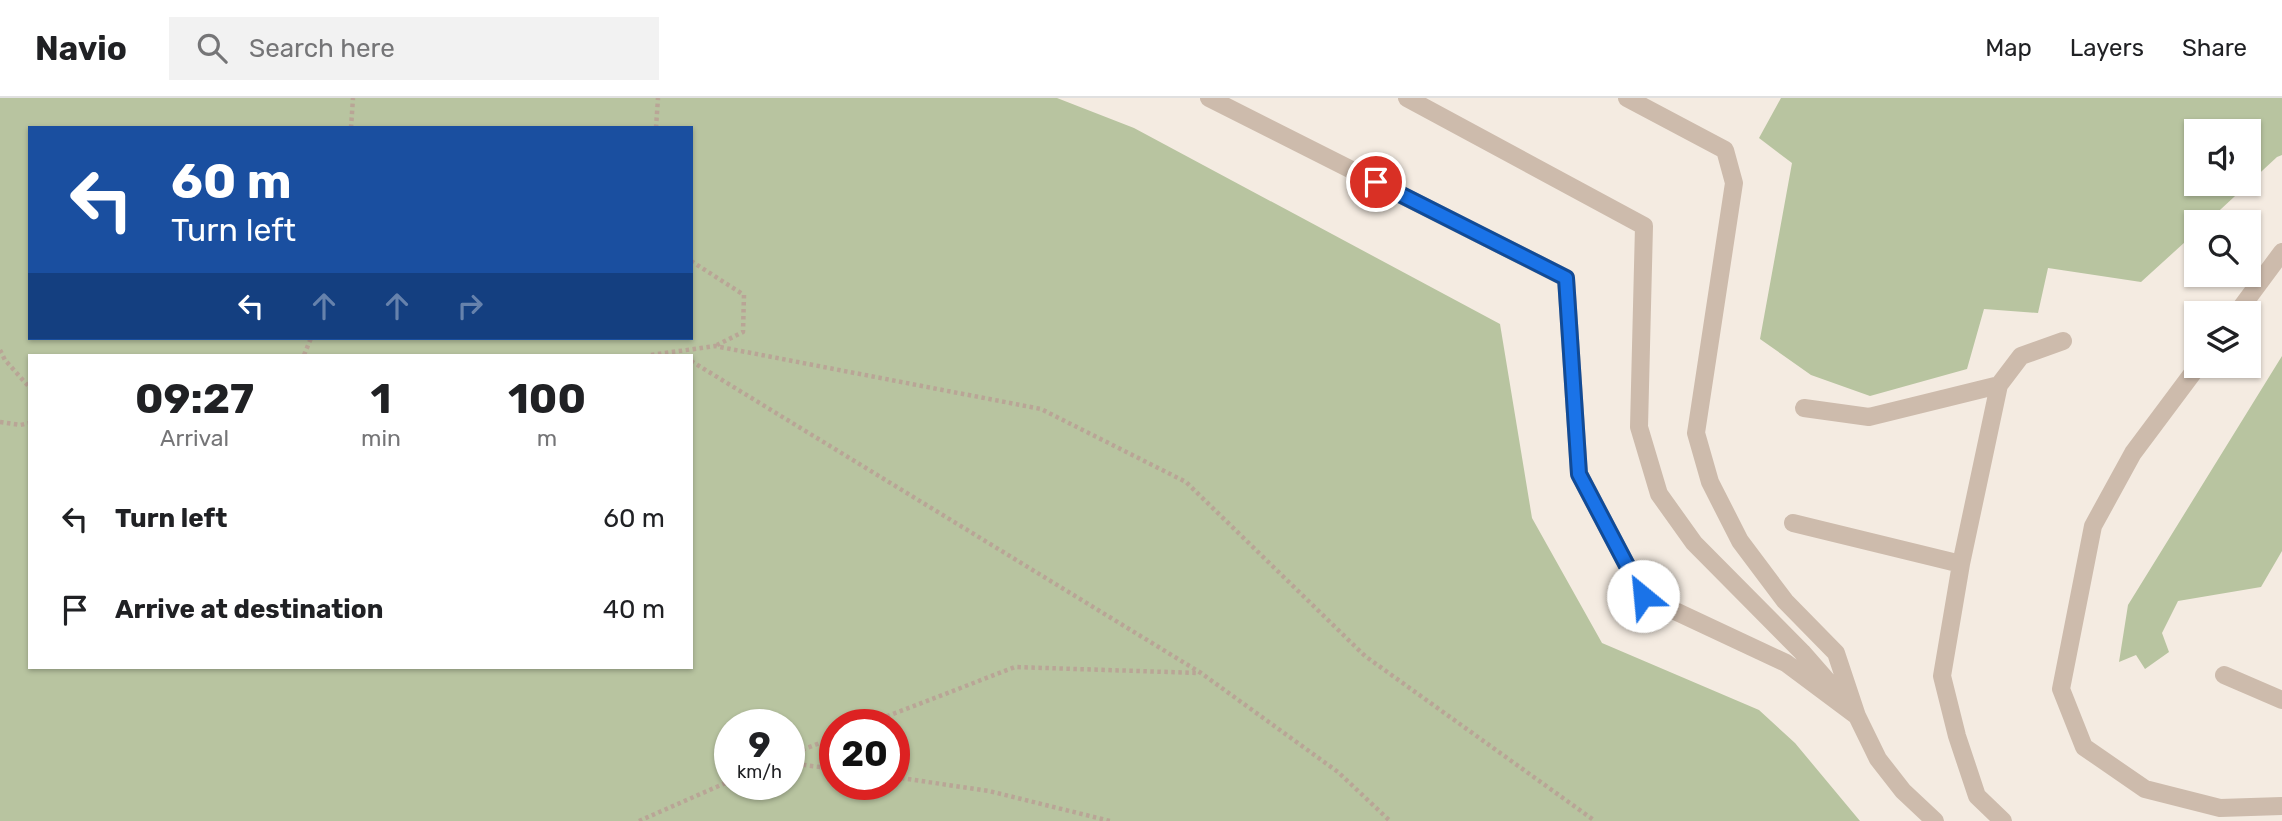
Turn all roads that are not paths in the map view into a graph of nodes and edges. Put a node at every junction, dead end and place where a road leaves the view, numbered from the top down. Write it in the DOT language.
graph roads {
  1 [pos="1209,98"];
  2 [pos="1407,98"];
  3 [pos="1628,98"];
  4 [pos="2282,252"];
  5 [pos="2246,301"];
  6 [pos="2063,341"];
  7 [pos="2189,378"];
  8 [pos="1999,385"];
  9 [pos="1804,408"];
  10 [pos="1793,523"];
  11 [pos="1961,564"];
  12 [pos="2224,675"];
  13 [pos="2282,700"];
  14 [pos="1857,716"];
  15 [pos="2282,806"];
  16 [pos="1935,821"];
  17 [pos="2003,821"];
  1 -- 14 [label="lane"];
  2 -- 14 [label="lane"];
  3 -- 14 [label="lane"];
  4 -- 5 [label="lane"];
  6 -- 8 [label="lane"];
  7 -- 15 [label="lane"];
  8 -- 9 [label="lane"];
  8 -- 11 [label="lane"];
  10 -- 11 [label="lane"];
  11 -- 17 [label="lane"];
  12 -- 13 [label="lane"];
  14 -- 16 [label="lane"];
}
